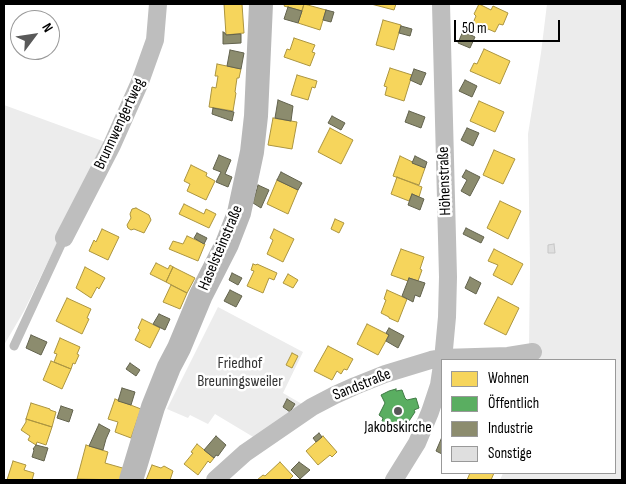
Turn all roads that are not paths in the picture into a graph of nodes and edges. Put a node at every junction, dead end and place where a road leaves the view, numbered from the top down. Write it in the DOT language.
graph roads {
  1 [pos="158,4"];
  2 [pos="261,4"];
  3 [pos="441,4"];
  4 [pos="64,238"];
  5 [pos="14,346"];
  6 [pos="533,352"];
  7 [pos="443,359"];
  8 [pos="469,359"];
  9 [pos="441,361"];
  10 [pos="441,373"];
  11 [pos="131,480"];
  12 [pos="215,480"];
  13 [pos="394,480"];
  1 -- 4 [label="street, Brunnwengertweg"];
  2 -- 11 [label="street, Haselsteinstraße"];
  3 -- 7 [label="street, Höhenstraße"];
  4 -- 5 [label="lane"];
  6 -- 8 [label="street, Sandstraße"];
  9 -- 12 [label="street, Sandstraße"];
  10 -- 13 [label="street, Höhenstraße"];
}
